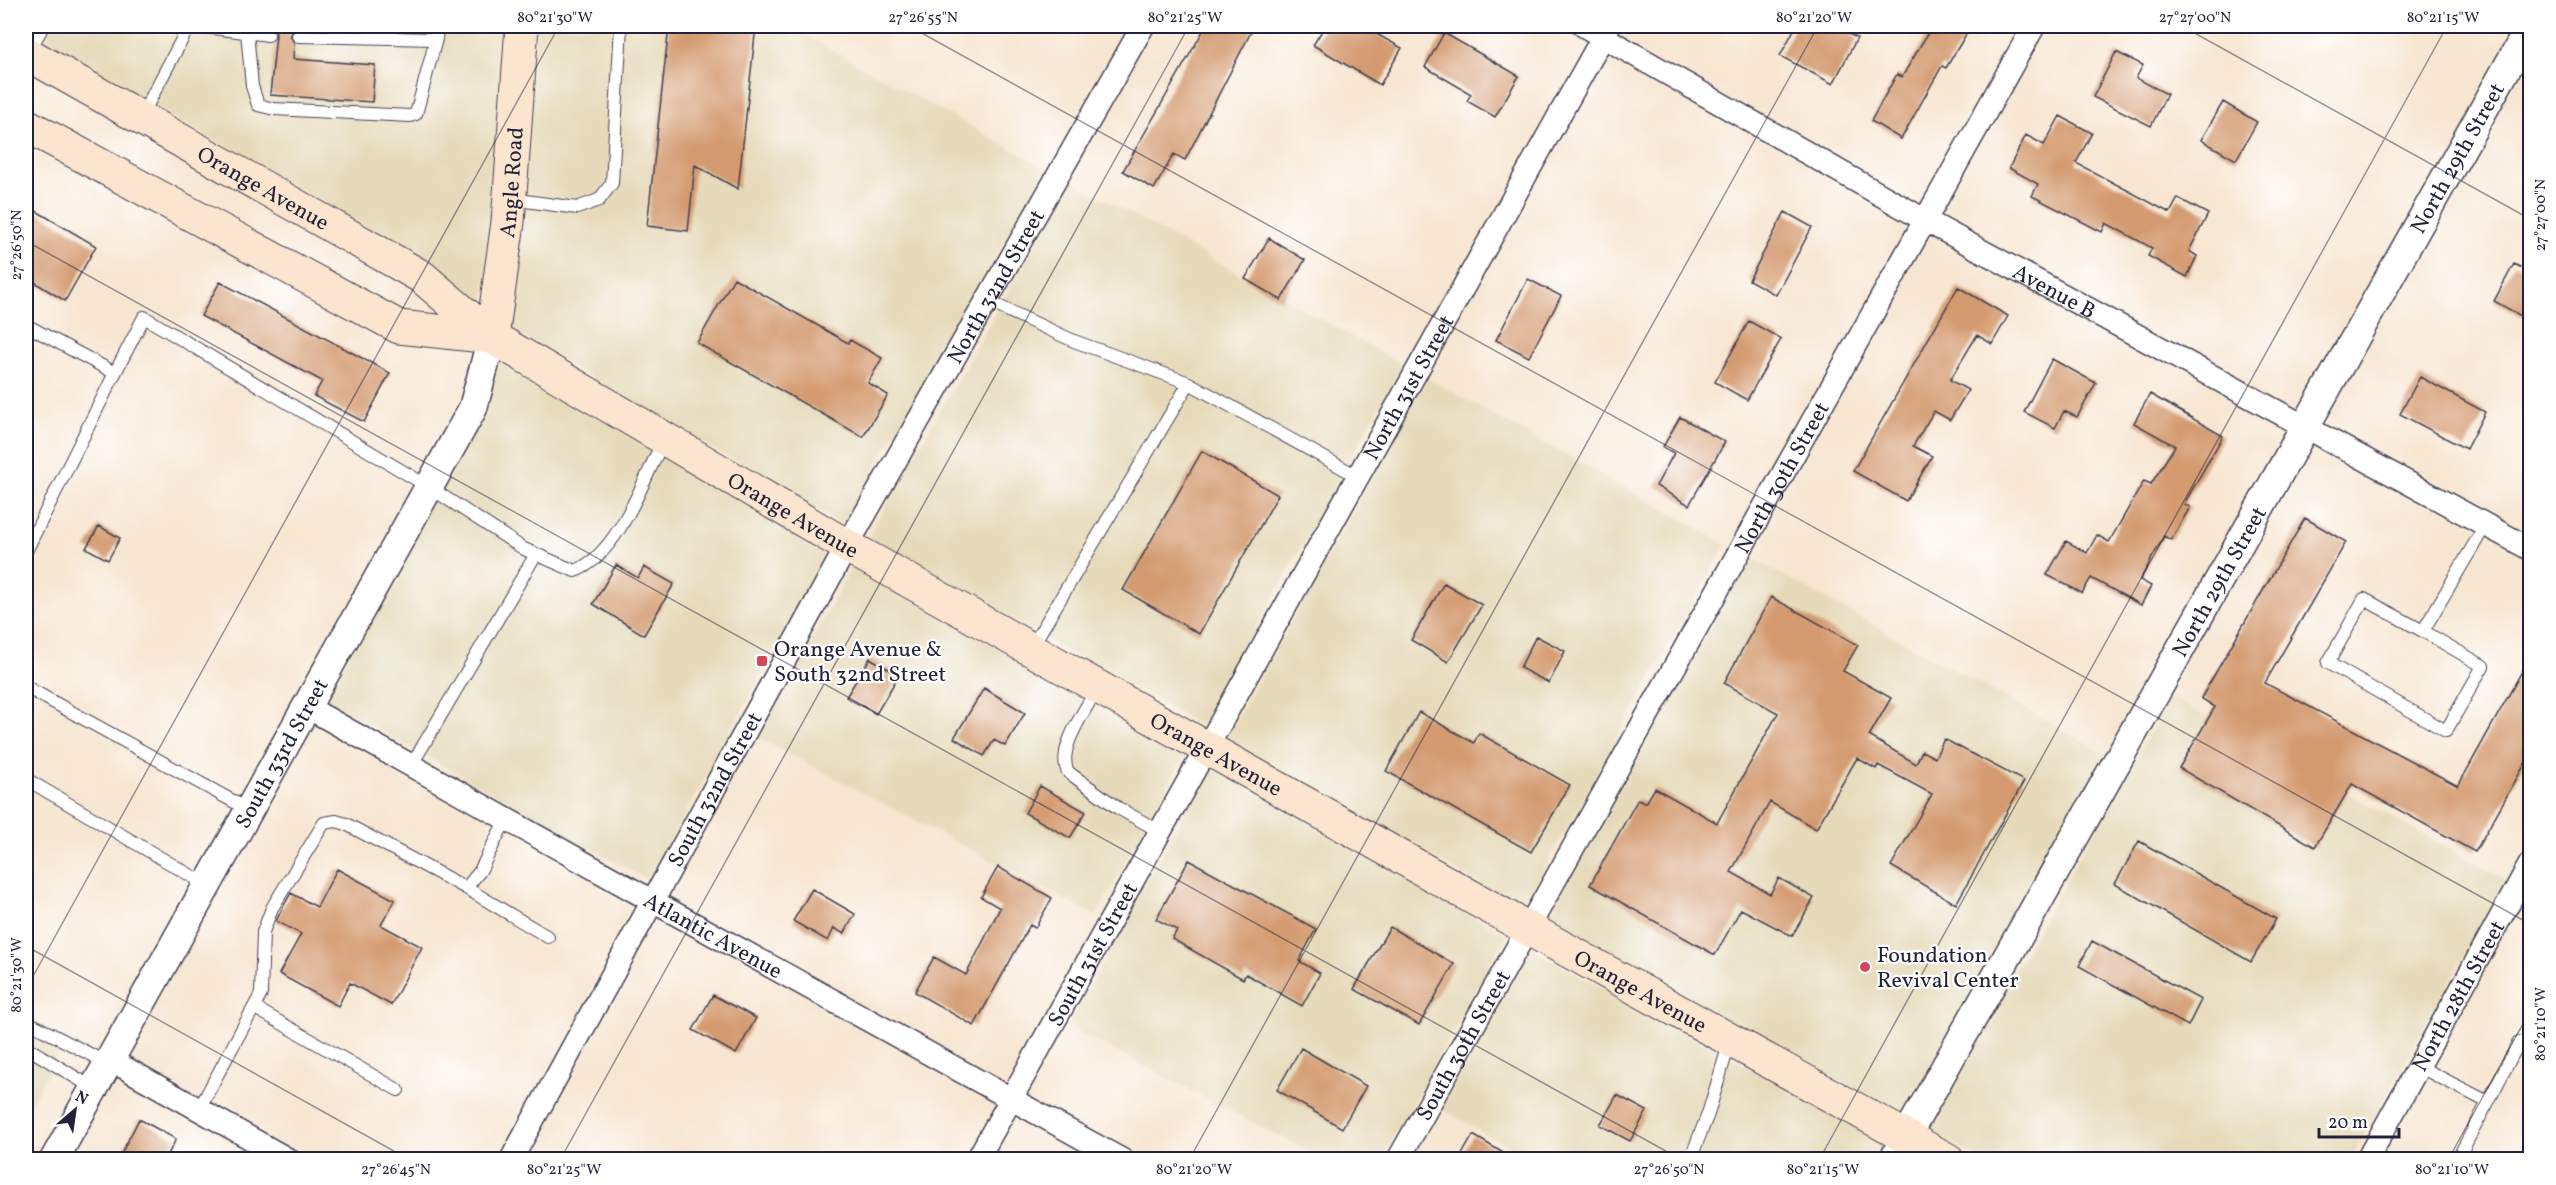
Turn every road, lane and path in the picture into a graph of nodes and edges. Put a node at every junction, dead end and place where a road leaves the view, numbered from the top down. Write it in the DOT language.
graph roads {
  1 [pos="43,26"];
  2 [pos="189,26"];
  3 [pos="198,26"];
  4 [pos="437,26"];
  5 [pos="522,26"];
  6 [pos="621,26"];
  7 [pos="1143,26"];
  8 [pos="2034,26"];
  9 [pos="2530,27"];
  10 [pos="1599,29"];
  11 [pos="247,32"];
  12 [pos="268,35"];
  13 [pos="298,36"];
  14 [pos="436,39"];
  15 [pos="26,54"];
  16 [pos="141,117"];
  17 [pos="26,125"];
  18 [pos="510,199"];
  19 [pos="1923,219"];
  20 [pos="987,301"];
  21 [pos="26,325"];
  22 [pos="492,337"];
  23 [pos="115,373"];
  24 [pos="1189,383"];
  25 [pos="2307,426"];
  26 [pos="665,438"];
  27 [pos="1357,476"];
  28 [pos="429,487"];
  29 [pos="2486,524"];
  30 [pos="847,546"];
  31 [pos="2530,549"];
  32 [pos="26,551"];
  33 [pos="536,554"];
  34 [pos="2423,631"];
  35 [pos="1030,649"];
  36 [pos="26,687"];
  37 [pos="1098,687"];
  38 [pos="307,707"];
  39 [pos="1205,747"];
  40 [pos="411,766"];
  41 [pos="26,779"];
  42 [pos="249,810"];
  43 [pos="506,819"];
  44 [pos="1159,831"];
  45 [pos="2530,864"];
  46 [pos="207,885"];
  47 [pos="466,888"];
  48 [pos="654,902"];
  49 [pos="1527,928"];
  50 [pos="548,937"];
  51 [pos="255,1008"];
  52 [pos="26,1021"];
  53 [pos="1730,1040"];
  54 [pos="2519,1042"];
  55 [pos="26,1047"];
  56 [pos="108,1061"];
  57 [pos="2418,1066"];
  58 [pos="93,1088"];
  59 [pos="398,1090"];
  60 [pos="1012,1099"];
  61 [pos="2488,1102"];
  62 [pos="199,1109"];
  63 [pos="1899,1148"];
  64 [pos="54,1160"];
  65 [pos="289,1160"];
  66 [pos="511,1160"];
  67 [pos="977,1160"];
  68 [pos="1122,1160"];
  69 [pos="1398,1160"];
  70 [pos="1690,1160"];
  71 [pos="1948,1160"];
  72 [pos="2367,1160"];
  73 [pos="2457,1160"];
  1 -- 15 [label="lane"];
  2 -- 16 [label="lane"];
  3 -- 11 [label="lane"];
  4 -- 14 [label="lane"];
  5 -- 18 [label="main road, Angle Road"];
  6 -- 18 [label="lane"];
  7 -- 20 [label="street, North 32nd Street"];
  8 -- 19 [label="street, North 30th Street"];
  9 -- 25 [label="street, North 29th Street"];
  10 -- 19 [label="street, Avenue B"];
  10 -- 27 [label="street, North 31st Street"];
  11 -- 12 [label="lane"];
  11 -- 14 [label="lane"];
  13 -- 14 [label="lane"];
  15 -- 16 [label="main road, Orange Avenue"];
  16 -- 22 [label="main road, Orange Avenue"];
  17 -- 22 [label="main road, Orange Avenue"];
  18 -- 22 [label="main road, Angle Road"];
  19 -- 25 [label="street, Avenue B"];
  19 -- 49 [label="street, North 30th Street"];
  20 -- 24 [label="lane"];
  20 -- 30 [label="street, North 32nd Street"];
  21 -- 23 [label="lane"];
  22 -- 26 [label="main road, Orange Avenue"];
  22 -- 28 [label="street, South 33rd Street"];
  23 -- 28 [label="lane"];
  23 -- 32 [label="lane"];
  24 -- 27 [label="lane"];
  24 -- 35 [label="lane"];
  25 -- 29 [label="street, Avenue B"];
  25 -- 63 [label="street, North 29th Street"];
  26 -- 30 [label="main road, Orange Avenue"];
  26 -- 33 [label="lane"];
  27 -- 39 [label="street, North 31st Street"];
  28 -- 33 [label="lane"];
  28 -- 38 [label="street, South 33rd Street"];
  29 -- 31 [label="street, Avenue B"];
  29 -- 34 [label="lane"];
  30 -- 35 [label="main road, Orange Avenue"];
  30 -- 48 [label="street, South 32nd Street"];
  33 -- 40 [label="lane"];
  34 -- 34 [label="lane"];
  35 -- 37 [label="main road, Orange Avenue"];
  36 -- 42 [label="lane"];
  37 -- 39 [label="main road, Orange Avenue"];
  37 -- 44 [label="lane"];
  38 -- 40 [label="street, Atlantic Avenue"];
  38 -- 42 [label="street, South 33rd Street"];
  39 -- 44 [label="street, South 31st Street"];
  39 -- 49 [label="main road, Orange Avenue"];
  40 -- 43 [label="street, Atlantic Avenue"];
  41 -- 46 [label="lane"];
  42 -- 46 [label="street, South 33rd Street"];
  43 -- 47 [label="lane"];
  43 -- 48 [label="street, Atlantic Avenue"];
  44 -- 60 [label="street, South 31st Street"];
  45 -- 57 [label="street, North 28th Street"];
  46 -- 56 [label="street, South 33rd Street"];
  47 -- 50 [label="lane"];
  47 -- 51 [label="lane"];
  48 -- 60 [label="street, Atlantic Avenue"];
  48 -- 66 [label="street, South 32nd Street"];
  49 -- 53 [label="main road, Orange Avenue"];
  49 -- 69 [label="street, South 30th Street"];
  51 -- 59 [label="lane"];
  51 -- 62 [label="lane"];
  52 -- 56 [label="lane"];
  53 -- 63 [label="main road, Orange Avenue"];
  53 -- 70 [label="lane"];
  54 -- 61 [label="lane"];
  55 -- 58 [label="lane"];
  56 -- 58 [label="street, South 33rd Street"];
  56 -- 62 [label="street"];
  57 -- 61 [label="lane"];
  57 -- 72 [label="street, North 28th Street"];
  58 -- 64 [label="street, South 33rd Street"];
  60 -- 67 [label="street, South 31st Street"];
  60 -- 68 [label="street, Atlantic Avenue"];
  61 -- 73 [label="lane"];
  62 -- 65 [label="street"];
  63 -- 71 [label="main road, Orange Avenue"];
}
